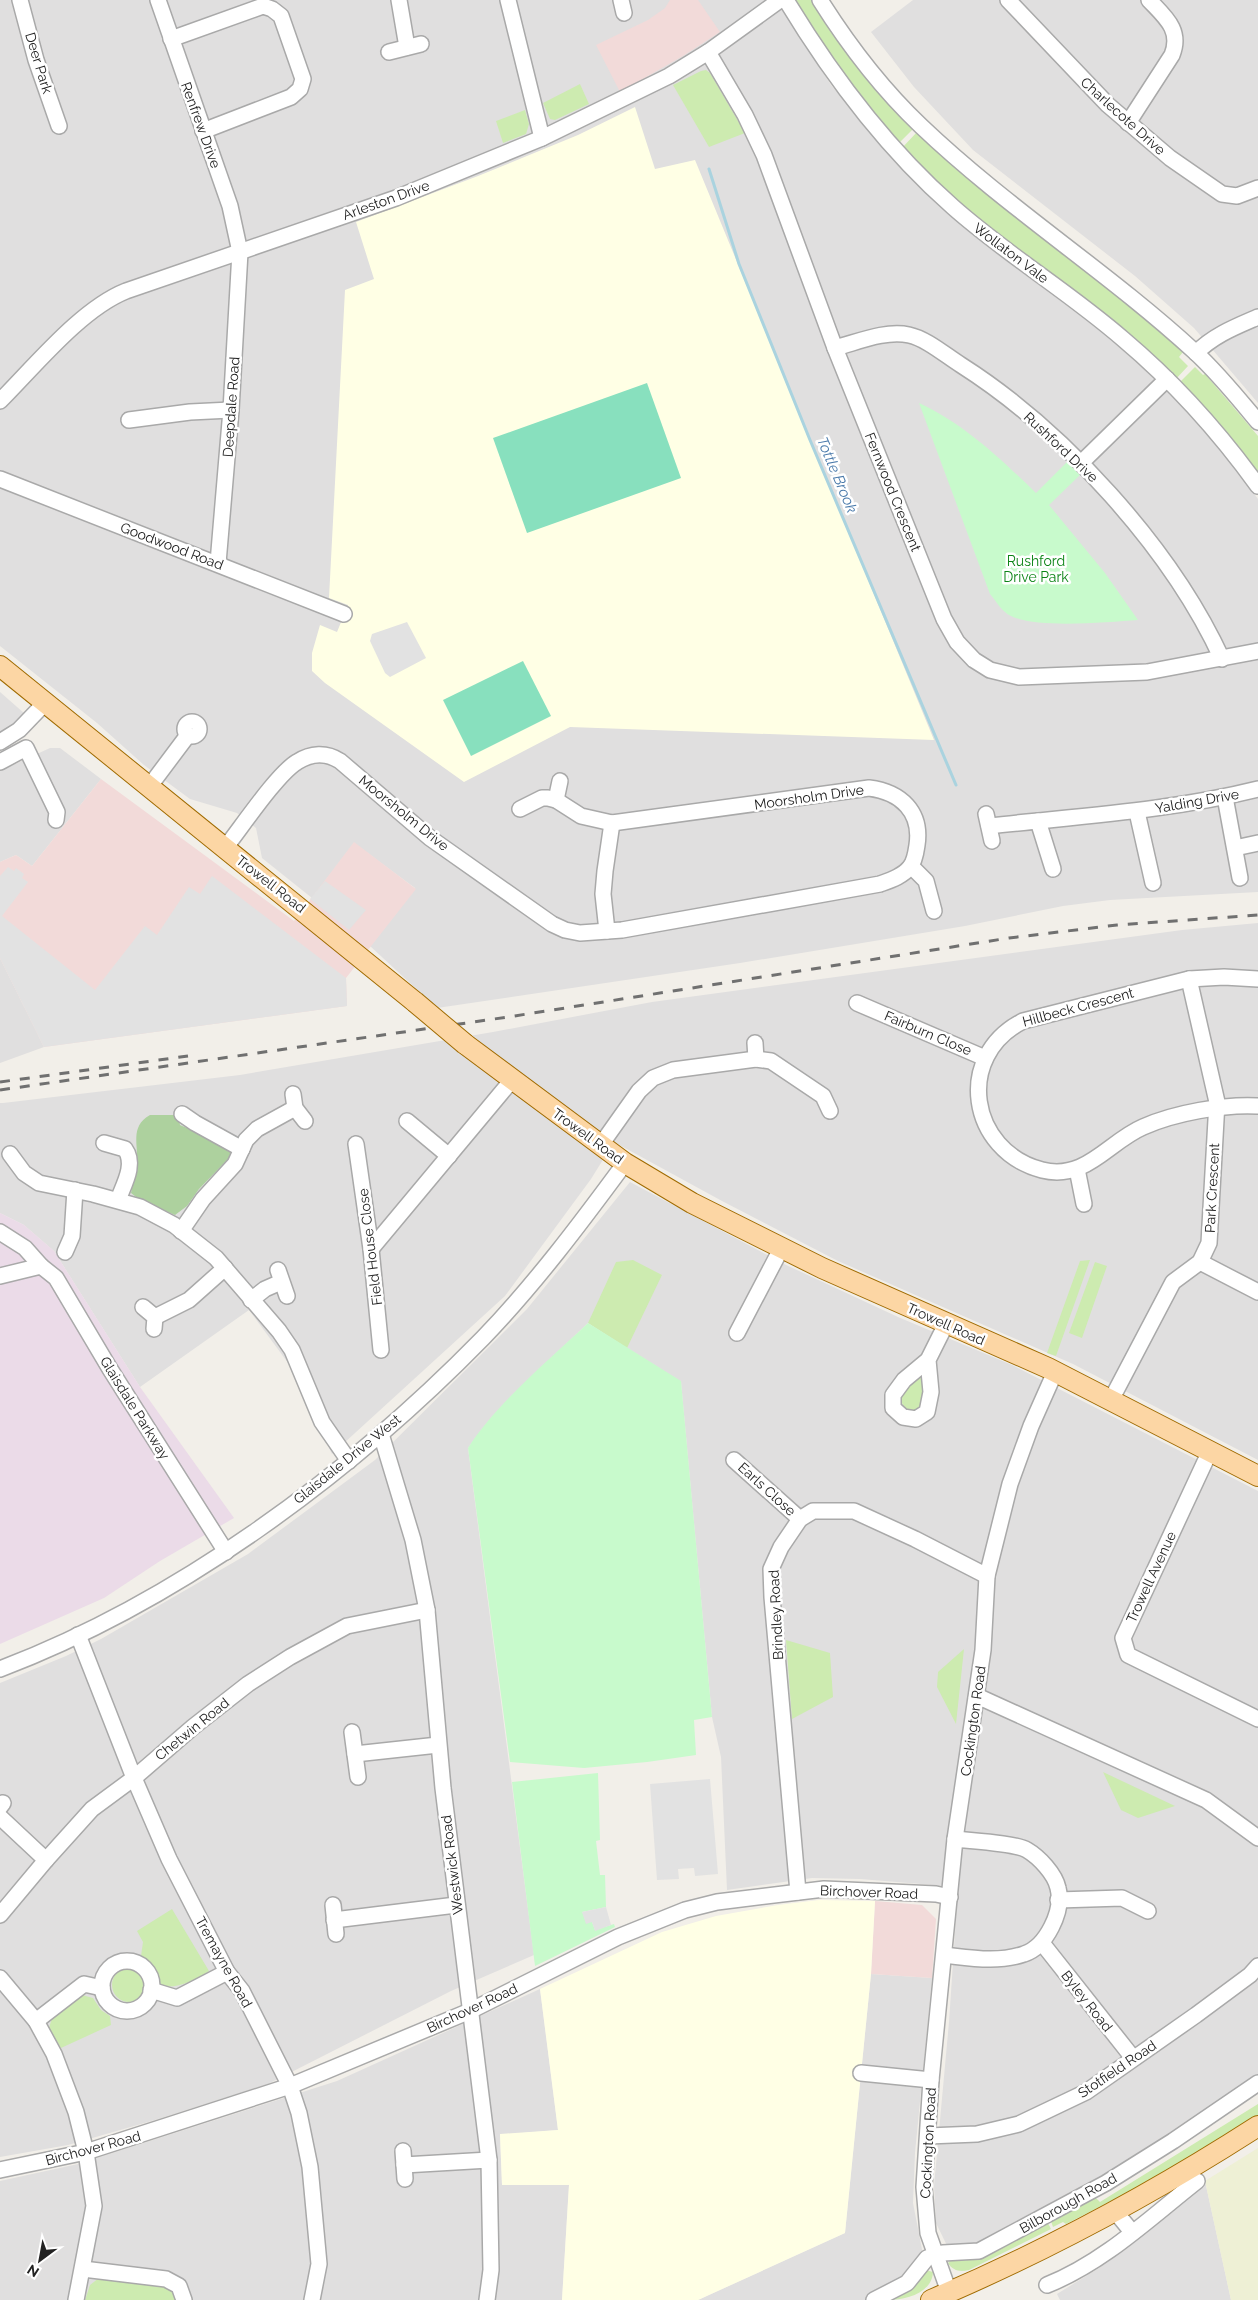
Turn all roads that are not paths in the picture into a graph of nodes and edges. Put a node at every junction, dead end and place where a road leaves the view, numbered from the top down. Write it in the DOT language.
graph roads {
  1 [pos="20,0"];
  2 [pos="158,0"];
  3 [pos="399,0"];
  4 [pos="508,0"];
  5 [pos="780,0"];
  6 [pos="786,0"];
  7 [pos="820,0"];
  8 [pos="1008,0"];
  9 [pos="1149,0"];
  10 [pos="171,39"];
  11 [pos="389,52"];
  12 [pos="708,52"];
  13 [pos="1128,123"];
  14 [pos="59,126"];
  15 [pos="202,131"];
  16 [pos="542,138"];
  17 [pos="1258,188"];
  18 [pos="240,252"];
  19 [pos="1258,317"];
  20 [pos="835,348"];
  21 [pos="1196,353"];
  22 [pos="1166,379"];
  23 [pos="0,401"];
  24 [pos="231,410"];
  25 [pos="129,420"];
  26 [pos="1258,422"];
  27 [pos="1081,463"];
  28 [pos="0,479"];
  29 [pos="1258,486"];
  30 [pos="218,563"];
  31 [pos="344,614"];
  32 [pos="1258,651"];
  33 [pos="1222,658"];
  34 [pos="0,666"];
  35 [pos="45,703"];
  36 [pos="188,735"];
  37 [pos="0,742"];
  38 [pos="0,762"];
  39 [pos="560,781"];
  40 [pos="148,787"];
  41 [pos="1258,789"];
  42 [pos="1225,797"];
  43 [pos="556,800"];
  44 [pos="520,809"];
  45 [pos="1137,812"];
  46 [pos="59,818"];
  47 [pos="1038,821"];
  48 [pos="612,823"];
  49 [pos="989,827"];
  50 [pos="1258,843"];
  51 [pos="225,848"];
  52 [pos="1235,848"];
  53 [pos="911,866"];
  54 [pos="1054,869"];
  55 [pos="1240,878"];
  56 [pos="1153,882"];
  57 [pos="934,911"];
  58 [pos="606,931"];
  59 [pos="1189,978"];
  60 [pos="1258,979"];
  61 [pos="867,1004"];
  62 [pos="985,1058"];
  63 [pos="512,1080"];
  64 [pos="1258,1106"];
  65 [pos="1217,1108"];
  66 [pos="830,1111"];
  67 [pos="182,1114"];
  68 [pos="305,1121"];
  69 [pos="407,1121"];
  70 [pos="104,1144"];
  71 [pos="356,1144"];
  72 [pos="600,1146"];
  73 [pos="242,1149"];
  74 [pos="10,1154"];
  75 [pos="449,1156"];
  76 [pos="625,1163"];
  77 [pos="1077,1169"];
  78 [pos="76,1190"];
  79 [pos="118,1200"];
  80 [pos="1084,1204"];
  81 [pos="181,1231"];
  82 [pos="0,1232"];
  83 [pos="781,1248"];
  84 [pos="371,1250"];
  85 [pos="65,1252"];
  86 [pos="1200,1262"];
  87 [pos="41,1266"];
  88 [pos="225,1268"];
  89 [pos="0,1276"];
  90 [pos="282,1283"];
  91 [pos="1258,1292"];
  92 [pos="251,1300"];
  93 [pos="151,1318"];
  94 [pos="946,1324"];
  95 [pos="737,1333"];
  96 [pos="381,1350"];
  97 [pos="928,1360"];
  98 [pos="1055,1372"];
  99 [pos="1111,1400"];
  100 [pos="381,1434"];
  101 [pos="1210,1451"];
  102 [pos="734,1460"];
  103 [pos="349,1461"];
  104 [pos="1258,1476"];
  105 [pos="800,1519"];
  106 [pos="226,1552"];
  107 [pos="987,1576"];
  108 [pos="427,1610"];
  109 [pos="78,1635"];
  110 [pos="0,1669"];
  111 [pos="977,1696"];
  112 [pos="1258,1719"];
  113 [pos="352,1732"];
  114 [pos="438,1745"];
  115 [pos="355,1754"];
  116 [pos="358,1777"];
  117 [pos="134,1778"];
  118 [pos="1,1809"];
  119 [pos="1258,1838"];
  120 [pos="955,1840"];
  121 [pos="46,1860"];
  122 [pos="798,1892"];
  123 [pos="950,1897"];
  124 [pos="1058,1900"];
  125 [pos="456,1905"];
  126 [pos="1148,1911"];
  127 [pos="0,1915"];
  128 [pos="334,1920"];
  129 [pos="1042,1943"];
  130 [pos="944,1955"];
  131 [pos="1258,1966"];
  132 [pos="227,1972"];
  133 [pos="0,1978"];
  134 [pos="102,1988"];
  135 [pos="151,1990"];
  136 [pos="470,2011"];
  137 [pos="36,2021"];
  138 [pos="1133,2058"];
  139 [pos="861,2073"];
  140 [pos="931,2080"];
  141 [pos="1258,2083"];
  142 [pos="290,2086"];
  143 [pos="1258,2126"];
  144 [pos="928,2136"];
  145 [pos="86,2152"];
  146 [pos="489,2160"];
  147 [pos="404,2165"];
  148 [pos="0,2170"];
  149 [pos="1197,2181"];
  150 [pos="1114,2210"];
  151 [pos="1132,2232"];
  152 [pos="935,2254"];
  153 [pos="83,2269"];
  154 [pos="1047,2285"];
  155 [pos="949,2292"];
  156 [pos="76,2300"];
  157 [pos="184,2300"];
  158 [pos="312,2300"];
  159 [pos="487,2300"];
  160 [pos="874,2300"];
  161 [pos="930,2300"];
  1 -- 14 [label="street, Deer Park"];
  2 -- 10 [label="street, Renfrew Drive"];
  3 -- 11 [label="street"];
  4 -- 16 [label="street"];
  5 -- 12 [label="street, Arleston Drive"];
  6 -- 22 [label="street, Wollaton Vale"];
  7 -- 21 [label="street"];
  8 -- 13 [label="street, Charlecote Drive"];
  9 -- 13 [label="street"];
  10 -- 15 [label="street, Renfrew Drive"];
  10 -- 15 [label="street"];
  12 -- 16 [label="street, Arleston Drive"];
  12 -- 20 [label="street, Fernwood Crescent"];
  13 -- 17 [label="street, Charlecote Drive"];
  15 -- 18 [label="street, Renfrew Drive"];
  16 -- 18 [label="street, Arleston Drive"];
  18 -- 23 [label="street, Arleston Drive"];
  18 -- 24 [label="street, Deepdale Road"];
  19 -- 21 [label="street"];
  20 -- 27 [label="street, Rushford Drive"];
  20 -- 33 [label="street, Fernwood Crescent"];
  21 -- 26 [label="street"];
  22 -- 27 [label="street"];
  22 -- 29 [label="street, Wollaton Vale"];
  24 -- 25 [label="street"];
  24 -- 30 [label="street, Deepdale Road"];
  27 -- 33 [label="street, Rushford Drive"];
  28 -- 30 [label="street, Goodwood Road"];
  30 -- 31 [label="street, Goodwood Road"];
  32 -- 33 [label="street, Fernwood Crescent"];
  34 -- 35 [label="main road, Trowell Road"];
  35 -- 37 [label="street"];
  35 -- 40 [label="main road, Trowell Road"];
  36 -- 40 [label="street"];
  38 -- 46 [label="street"];
  39 -- 43 [label="street"];
  40 -- 51 [label="main road, Trowell Road"];
  41 -- 42 [label="street, Yalding Drive"];
  42 -- 45 [label="street, Yalding Drive"];
  42 -- 52 [label="street"];
  43 -- 44 [label="street"];
  43 -- 48 [label="street, Moorsholm Drive"];
  45 -- 47 [label="street, Yalding Drive"];
  45 -- 56 [label="street, Yalding Drive"];
  47 -- 49 [label="street, Yalding Drive"];
  47 -- 54 [label="street"];
  48 -- 53 [label="street, Moorsholm Drive"];
  48 -- 58 [label="street"];
  50 -- 52 [label="street"];
  51 -- 58 [label="street, Moorsholm Drive"];
  51 -- 63 [label="main road, Trowell Road, bridge"];
  52 -- 55 [label="street"];
  53 -- 57 [label="street"];
  53 -- 58 [label="street, Moorsholm Drive"];
  59 -- 60 [label="street, Hillbeck Crescent"];
  59 -- 62 [label="street, Hillbeck Crescent"];
  59 -- 65 [label="street, Park Crescent"];
  61 -- 62 [label="street, Fairburn Close"];
  62 -- 77 [label="street, Hillbeck Crescent"];
  63 -- 72 [label="main road, Trowell Road"];
  63 -- 75 [label="street"];
  64 -- 65 [label="street, Hillbeck Crescent"];
  65 -- 77 [label="street, Hillbeck Crescent"];
  65 -- 86 [label="street, Park Crescent"];
  66 -- 72 [label="street"];
  67 -- 73 [label="street"];
  68 -- 73 [label="street"];
  69 -- 75 [label="street"];
  70 -- 79 [label="street"];
  71 -- 84 [label="street, Field House Close"];
  72 -- 76 [label="main road, Trowell Road"];
  73 -- 81 [label="street"];
  74 -- 78 [label="street"];
  75 -- 84 [label="street"];
  76 -- 83 [label="main road, Trowell Road"];
  76 -- 100 [label="street, Glaisdale Drive West"];
  77 -- 80 [label="street"];
  78 -- 79 [label="street"];
  78 -- 85 [label="street"];
  79 -- 81 [label="street"];
  81 -- 88 [label="street"];
  82 -- 87 [label="street, Glaisdale Parkway"];
  83 -- 94 [label="main road, Trowell Road"];
  83 -- 95 [label="street"];
  84 -- 96 [label="street, Field House Close"];
  86 -- 91 [label="street"];
  86 -- 99 [label="street"];
  87 -- 89 [label="street"];
  87 -- 106 [label="street, Glaisdale Parkway"];
  88 -- 92 [label="street"];
  88 -- 93 [label="street"];
  90 -- 92 [label="street"];
  92 -- 103 [label="street"];
  94 -- 97 [label="street"];
  94 -- 98 [label="main road, Trowell Road"];
  98 -- 99 [label="main road, Trowell Road"];
  98 -- 107 [label="street, Cockington Road"];
  99 -- 101 [label="main road, Trowell Road"];
  100 -- 103 [label="street, Glaisdale Drive West"];
  100 -- 108 [label="street, Westwick Road"];
  101 -- 104 [label="main road, Trowell Road"];
  101 -- 112 [label="street, Trowell Avenue"];
  102 -- 105 [label="street, Earls Close"];
  103 -- 106 [label="street, Glaisdale Drive West"];
  105 -- 107 [label="street"];
  105 -- 122 [label="street, Brindley Road"];
  106 -- 109 [label="street, Glaisdale Drive West"];
  107 -- 111 [label="street, Cockington Road"];
  108 -- 114 [label="street, Westwick Road"];
  108 -- 117 [label="street, Chetwin Road"];
  109 -- 110 [label="street, Glaisdale Drive West"];
  109 -- 117 [label="street, Tremayne Road"];
  111 -- 119 [label="street"];
  111 -- 120 [label="street, Cockington Road"];
  113 -- 115 [label="street"];
  114 -- 115 [label="street"];
  114 -- 125 [label="street, Westwick Road"];
  115 -- 116 [label="street"];
  117 -- 121 [label="street, Chetwin Road"];
  117 -- 132 [label="street, Tremayne Road"];
  118 -- 121 [label="street"];
  120 -- 123 [label="street, Cockington Road"];
  120 -- 124 [label="street"];
  121 -- 127 [label="street, Chetwin Road"];
  122 -- 123 [label="street, Birchover Road"];
  122 -- 136 [label="street, Birchover Road"];
  123 -- 130 [label="street, Cockington Road"];
  124 -- 126 [label="street"];
  124 -- 129 [label="street"];
  125 -- 128 [label="street"];
  125 -- 136 [label="street, Westwick Road"];
  129 -- 130 [label="street"];
  129 -- 138 [label="street, Byley Road"];
  130 -- 140 [label="street, Cockington Road"];
  131 -- 138 [label="street, Stotfield Road"];
  132 -- 135 [label="street"];
  132 -- 142 [label="street, Tremayne Road"];
  133 -- 137 [label="street"];
  134 -- 135 [label="street"];
  134 -- 135 [label="street"];
  134 -- 137 [label="street"];
  136 -- 142 [label="street, Birchover Road"];
  136 -- 146 [label="street, Westwick Road"];
  137 -- 145 [label="street"];
  138 -- 144 [label="street, Stotfield Road"];
  139 -- 140 [label="street, Cockington Road"];
  140 -- 144 [label="street, Cockington Road"];
  141 -- 152 [label="street, Bilborough Road"];
  142 -- 145 [label="street, Birchover Road"];
  142 -- 158 [label="street, Tremayne Road"];
  143 -- 150 [label="main road, Bilborough Road"];
  144 -- 152 [label="street, Cockington Road"];
  145 -- 148 [label="street, Birchover Road"];
  145 -- 153 [label="street"];
  146 -- 147 [label="street"];
  146 -- 159 [label="street, Westwick Road"];
  149 -- 151 [label="street"];
  150 -- 151 [label="street, Bilborough Road"];
  150 -- 155 [label="main road, Bilborough Road"];
  151 -- 154 [label="street"];
  152 -- 155 [label="street, Cockington Road"];
  152 -- 160 [label="street"];
  153 -- 156 [label="street"];
  153 -- 157 [label="street"];
  155 -- 161 [label="main road, Bilborough Road"];
}
